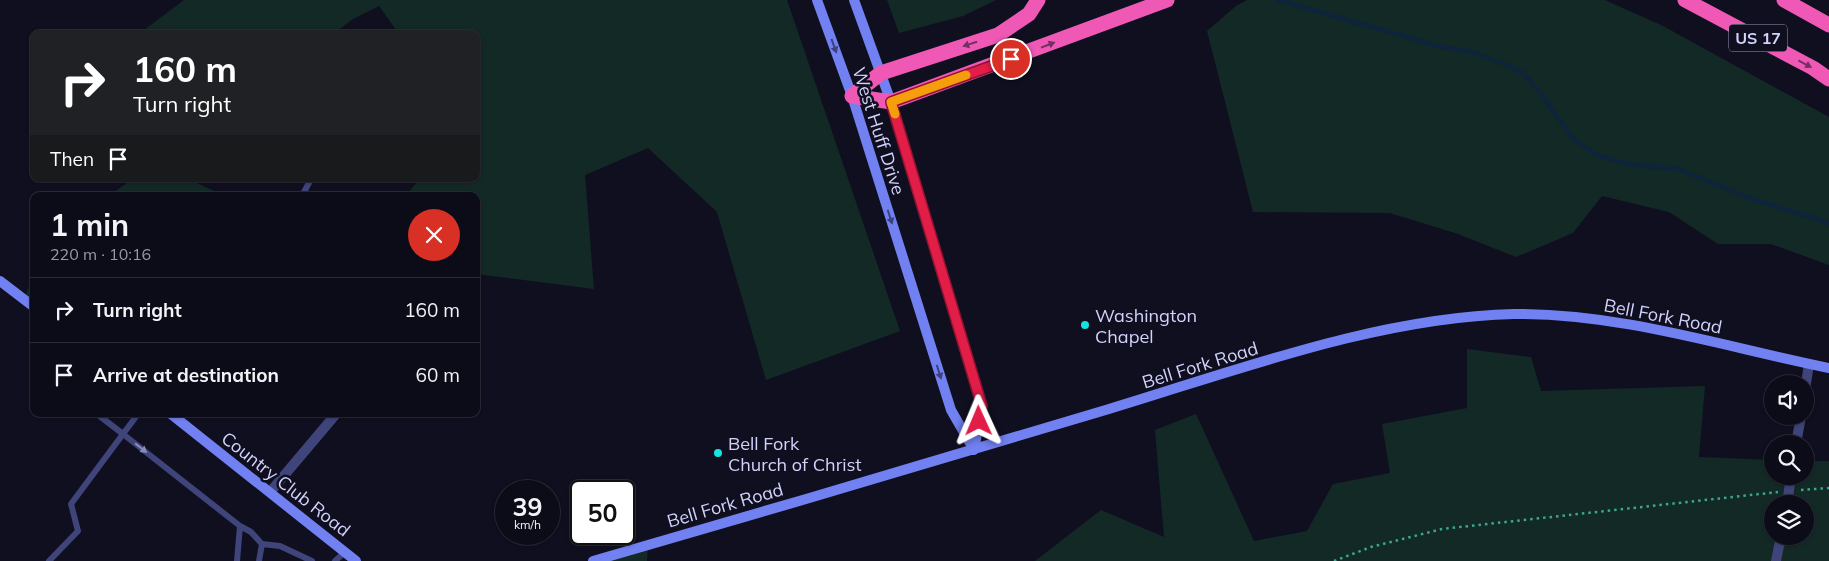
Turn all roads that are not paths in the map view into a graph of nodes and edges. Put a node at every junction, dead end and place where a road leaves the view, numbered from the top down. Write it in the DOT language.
graph roads {
  1 [pos="818,0"];
  2 [pos="854,0"];
  3 [pos="1038,0"];
  4 [pos="1168,0"];
  5 [pos="1685,0"];
  6 [pos="1784,0"];
  7 [pos="1829,25"];
  8 [pos="882,73"];
  9 [pos="1829,79"];
  10 [pos="852,96"];
  11 [pos="891,102"];
  12 [pos="0,281"];
  13 [pos="30,304"];
  14 [pos="1809,364"];
  15 [pos="1829,368"];
  16 [pos="1807,375"];
  17 [pos="101,417"];
  18 [pos="136,417"];
  19 [pos="333,417"];
  20 [pos="182,418"];
  21 [pos="123,434"];
  22 [pos="974,450"];
  23 [pos="271,491"];
  24 [pos="240,526"];
  25 [pos="262,544"];
  26 [pos="1779,545"];
  27 [pos="345,552"];
  28 [pos="49,561"];
  29 [pos="237,561"];
  30 [pos="259,561"];
  31 [pos="312,561"];
  32 [pos="335,561"];
  33 [pos="356,561"];
  34 [pos="593,561"];
  35 [pos="1776,561"];
  1 -- 10 [label="main road, West Huff Drive, one-way"];
  2 -- 8 [label="main road, West Huff Drive"];
  3 -- 8 [label="highway, one-way"];
  11 -- 4 [label="highway, one-way"];
  5 -- 9 [label="highway, US 17, one-way"];
  6 -- 7 [label="highway, US 17"];
  8 -- 10 [label="highway"];
  8 -- 11 [label="main road, West Huff Drive"];
  10 -- 11 [label="highway"];
  10 -- 22 [label="main road, West Huff Drive, one-way"];
  11 -- 22 [label="main road, West Huff Drive"];
  12 -- 13 [label="main road"];
  14 -- 15 [label="main road, Bell Fork Road"];
  14 -- 16 [label="street"];
  14 -- 22 [label="main road, Bell Fork Road"];
  17 -- 21 [label="lane"];
  18 -- 21 [label="lane"];
  19 -- 23 [label="street"];
  20 -- 23 [label="main road, Country Club Road"];
  21 -- 24 [label="lane, one-way"];
  21 -- 28 [label="lane"];
  22 -- 34 [label="main road, Bell Fork Road"];
  23 -- 27 [label="main road, Country Club Road"];
  24 -- 25 [label="lane"];
  24 -- 29 [label="lane"];
  25 -- 30 [label="lane"];
  25 -- 31 [label="lane"];
  26 -- 35 [label="street"];
  27 -- 32 [label="lane"];
  27 -- 33 [label="main road, Country Club Road"];
}
